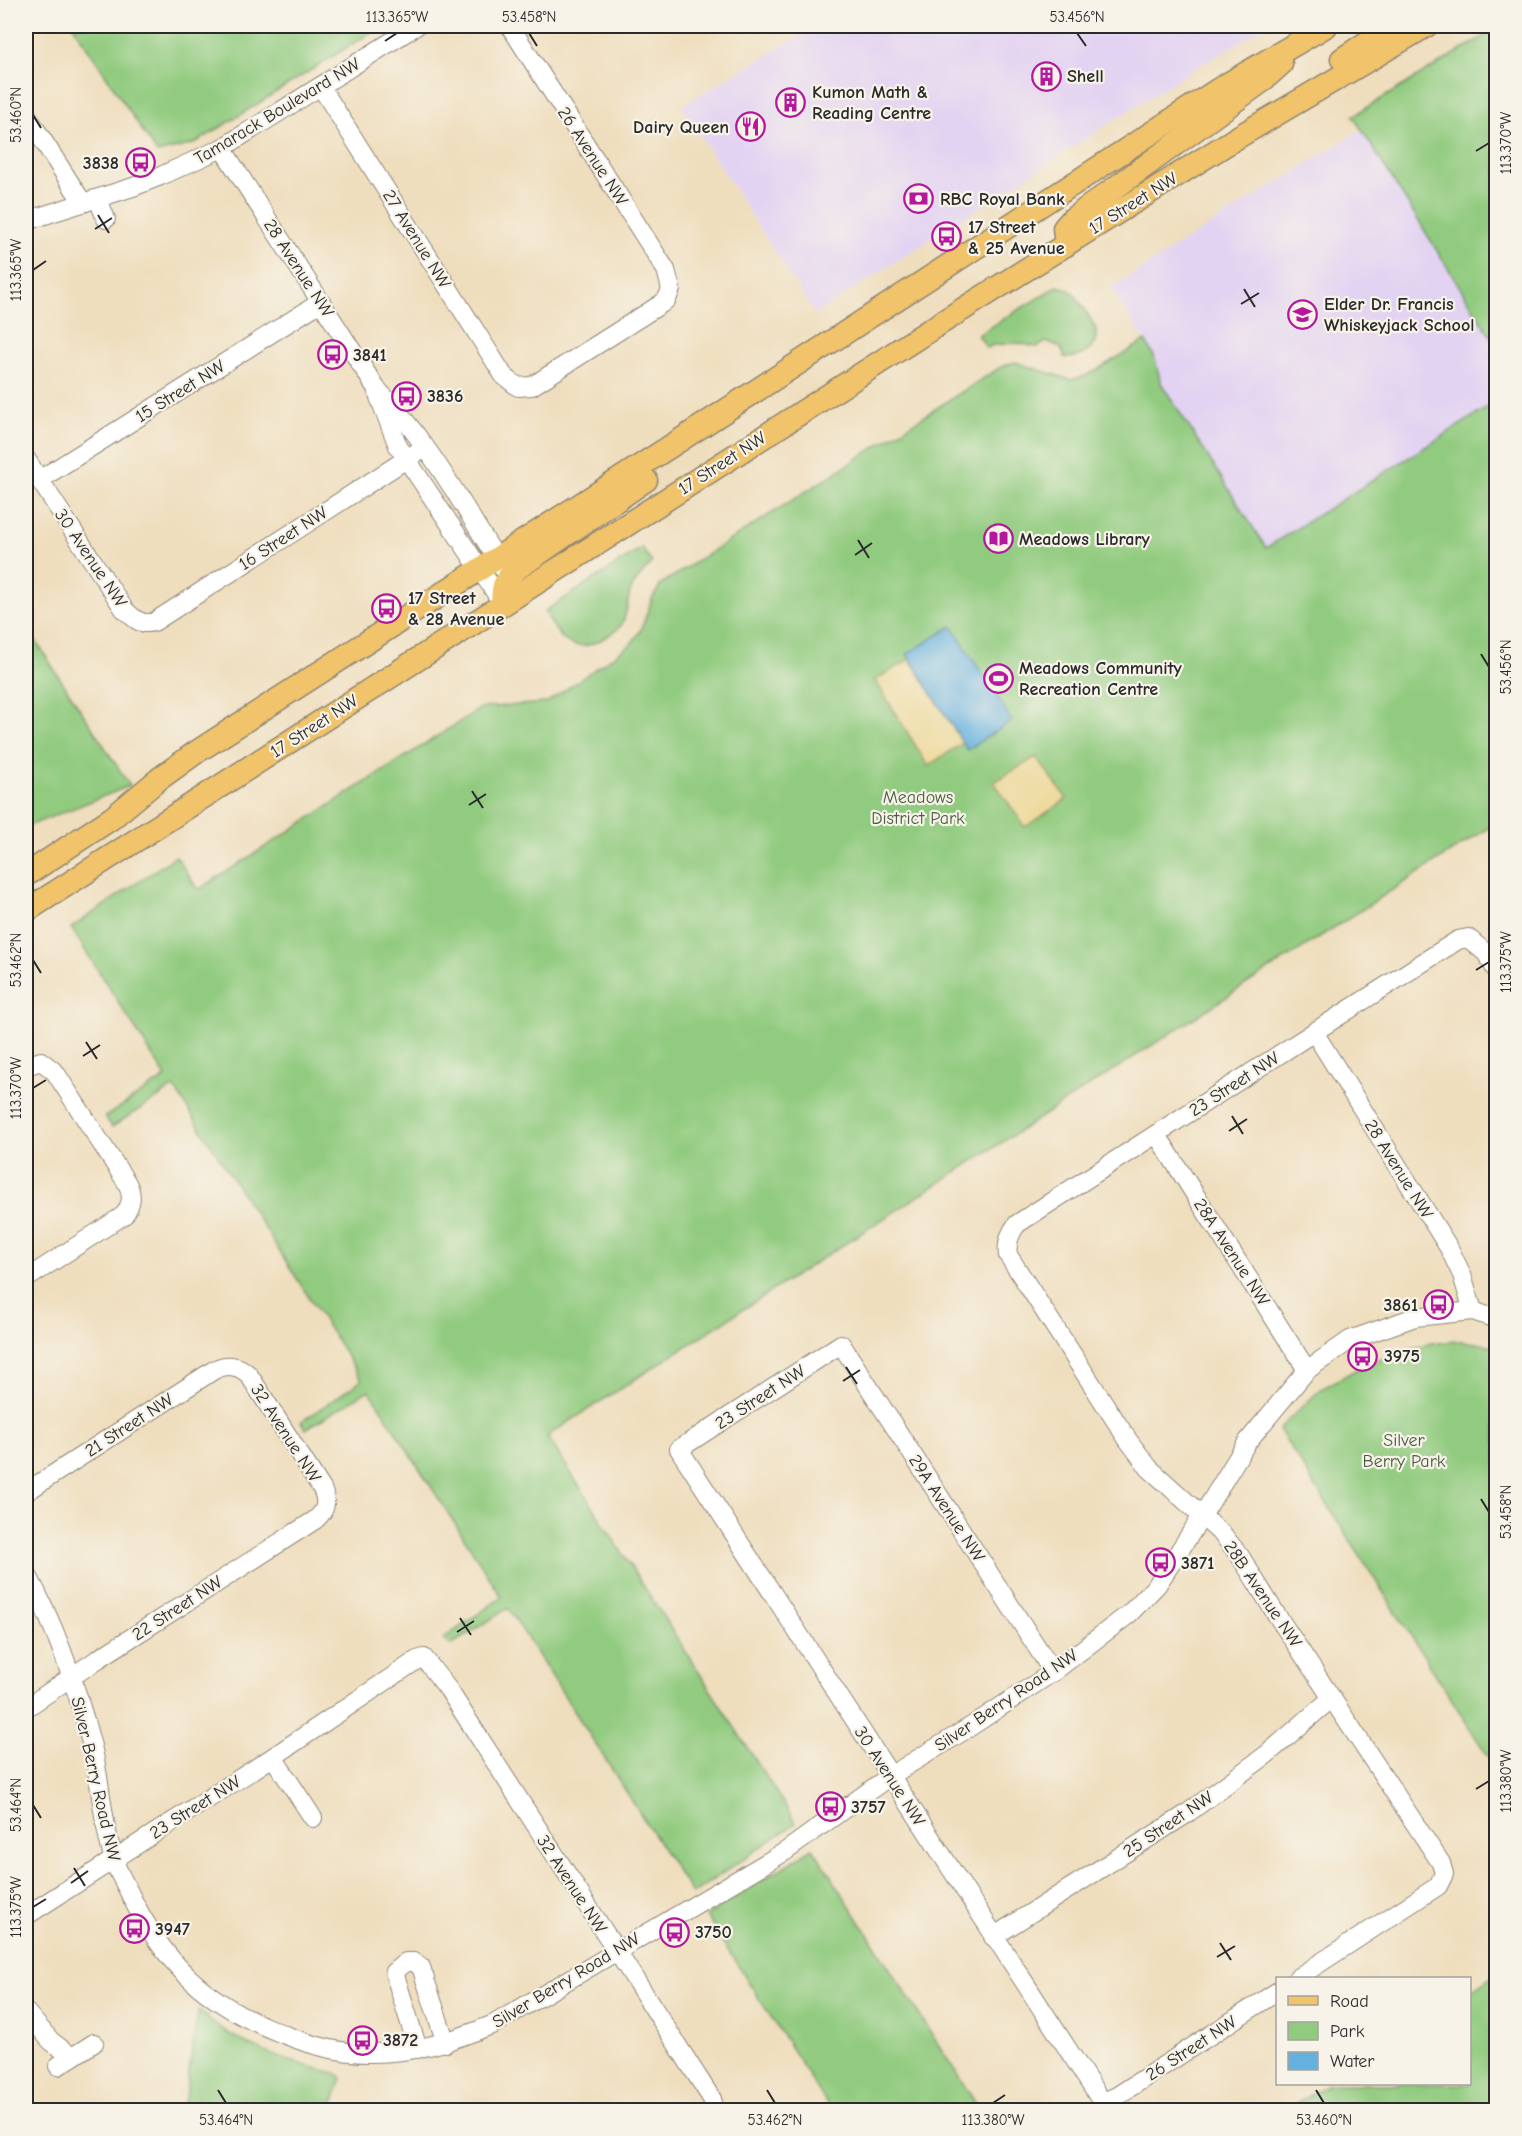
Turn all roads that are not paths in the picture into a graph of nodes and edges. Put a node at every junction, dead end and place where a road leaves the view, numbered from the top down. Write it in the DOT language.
graph roads {
  1 [pos="416,26"];
  2 [pos="510,26"];
  3 [pos="1391,26"];
  4 [pos="1426,26"];
  5 [pos="1319,30"];
  6 [pos="321,87"];
  7 [pos="26,114"];
  8 [pos="1258,125"];
  9 [pos="222,148"];
  10 [pos="91,201"];
  11 [pos="106,219"];
  12 [pos="26,221"];
  13 [pos="1066,245"];
  14 [pos="321,302"];
  15 [pos="518,387"];
  16 [pos="376,388"];
  17 [pos="425,447"];
  18 [pos="26,459"];
  19 [pos="406,459"];
  20 [pos="39,480"];
  21 [pos="501,580"];
  22 [pos="140,623"];
  23 [pos="26,875"];
  24 [pos="26,911"];
  25 [pos="1497,970"];
  26 [pos="1314,1032"];
  27 [pos="33,1064"];
  28 [pos="1157,1135"];
  29 [pos="1009,1239"];
  30 [pos="26,1279"];
  31 [pos="1473,1311"];
  32 [pos="1497,1319"];
  33 [pos="841,1344"];
  34 [pos="235,1366"];
  35 [pos="1306,1370"];
  36 [pos="679,1449"];
  37 [pos="26,1492"];
  38 [pos="325,1507"];
  39 [pos="1202,1516"];
  40 [pos="26,1572"];
  41 [pos="426,1659"];
  42 [pos="1053,1672"];
  43 [pos="72,1678"];
  44 [pos="1332,1698"];
  45 [pos="26,1708"];
  46 [pos="273,1757"];
  47 [pos="890,1776"];
  48 [pos="313,1818"];
  49 [pos="113,1858"];
  50 [pos="26,1916"];
  51 [pos="993,1937"];
  52 [pos="616,1951"];
  53 [pos="1299,1977"];
  54 [pos="1276,1992"];
  55 [pos="26,2012"];
  56 [pos="94,2043"];
  57 [pos="446,2043"];
  58 [pos="418,2049"];
  59 [pos="1102,2102"];
  60 [pos="715,2110"];
  1 -- 6 [label="street, Tamarack Boulevard NW"];
  2 -- 15 [label="street, 26 Avenue NW"];
  3 -- 8 [label="main road"];
  4 -- 8 [label="main road, 17 Street NW"];
  5 -- 13 [label="main road"];
  5 -- 21 [label="main road, 17 Street NW"];
  6 -- 9 [label="street, Tamarack Boulevard NW"];
  6 -- 15 [label="street, 27 Avenue NW"];
  7 -- 10 [label="street"];
  8 -- 13 [label="main road, 17 Street NW"];
  9 -- 10 [label="street, Tamarack Boulevard NW"];
  9 -- 14 [label="street, 28 Avenue NW"];
  10 -- 11 [label="street"];
  10 -- 12 [label="street, Tamarack Boulevard NW"];
  13 -- 21 [label="main road, 17 Street NW"];
  14 -- 16 [label="street, 28 Avenue NW"];
  14 -- 20 [label="street, 15 Street NW"];
  16 -- 17 [label="street, 28 Avenue NW"];
  16 -- 19 [label="street, 28 Avenue NW"];
  17 -- 19 [label="street, 16 Street NW"];
  17 -- 21 [label="street, 28 Avenue NW"];
  18 -- 20 [label="street, 30 Avenue NW"];
  19 -- 21 [label="street, 28 Avenue NW"];
  19 -- 22 [label="street, 16 Street NW"];
  20 -- 22 [label="street, 30 Avenue NW"];
  21 -- 23 [label="main road, 17 Street NW"];
  21 -- 24 [label="main road, 17 Street NW"];
  25 -- 26 [label="street, 23 Street NW"];
  26 -- 28 [label="street, 23 Street NW"];
  26 -- 31 [label="street, 28 Avenue NW"];
  27 -- 30 [label="street"];
  28 -- 29 [label="street, 23 Street NW"];
  28 -- 35 [label="street, 28A Avenue NW"];
  29 -- 39 [label="street, 28B Avenue NW"];
  31 -- 32 [label="street, Silver Berry Road NW"];
  31 -- 35 [label="street, Silver Berry Road NW"];
  33 -- 36 [label="street, 23 Street NW"];
  33 -- 42 [label="street, 29A Avenue NW"];
  34 -- 37 [label="street, 21 Street NW"];
  34 -- 38 [label="street, 32 Avenue NW"];
  35 -- 39 [label="street, Silver Berry Road NW"];
  36 -- 47 [label="street, 30 Avenue NW"];
  38 -- 43 [label="street, 22 Street NW"];
  39 -- 42 [label="street, Silver Berry Road NW"];
  39 -- 44 [label="street, 28B Avenue NW"];
  40 -- 43 [label="street, Silver Berry Road NW"];
  41 -- 46 [label="street, 23 Street NW"];
  41 -- 52 [label="street, 32 Avenue NW"];
  42 -- 47 [label="street, Silver Berry Road NW"];
  43 -- 45 [label="street, 22 Street NW"];
  43 -- 49 [label="street, Silver Berry Road NW"];
  44 -- 51 [label="street, 25 Street NW"];
  44 -- 53 [label="street, 28B Avenue NW"];
  46 -- 48 [label="street"];
  46 -- 49 [label="street, 23 Street NW"];
  47 -- 51 [label="street, 30 Avenue NW"];
  47 -- 52 [label="street, Silver Berry Road NW"];
  49 -- 50 [label="street, 23 Street NW"];
  49 -- 58 [label="street, Silver Berry Road NW"];
  51 -- 59 [label="street, 30 Avenue NW"];
  52 -- 57 [label="street, Silver Berry Road NW"];
  52 -- 60 [label="street, 32 Avenue NW"];
  54 -- 59 [label="street, 26 Street NW"];
  55 -- 56 [label="street"];
  57 -- 58 [label="street, Silver Berry Road NW"];
  57 -- 58 [label="street"];
}
